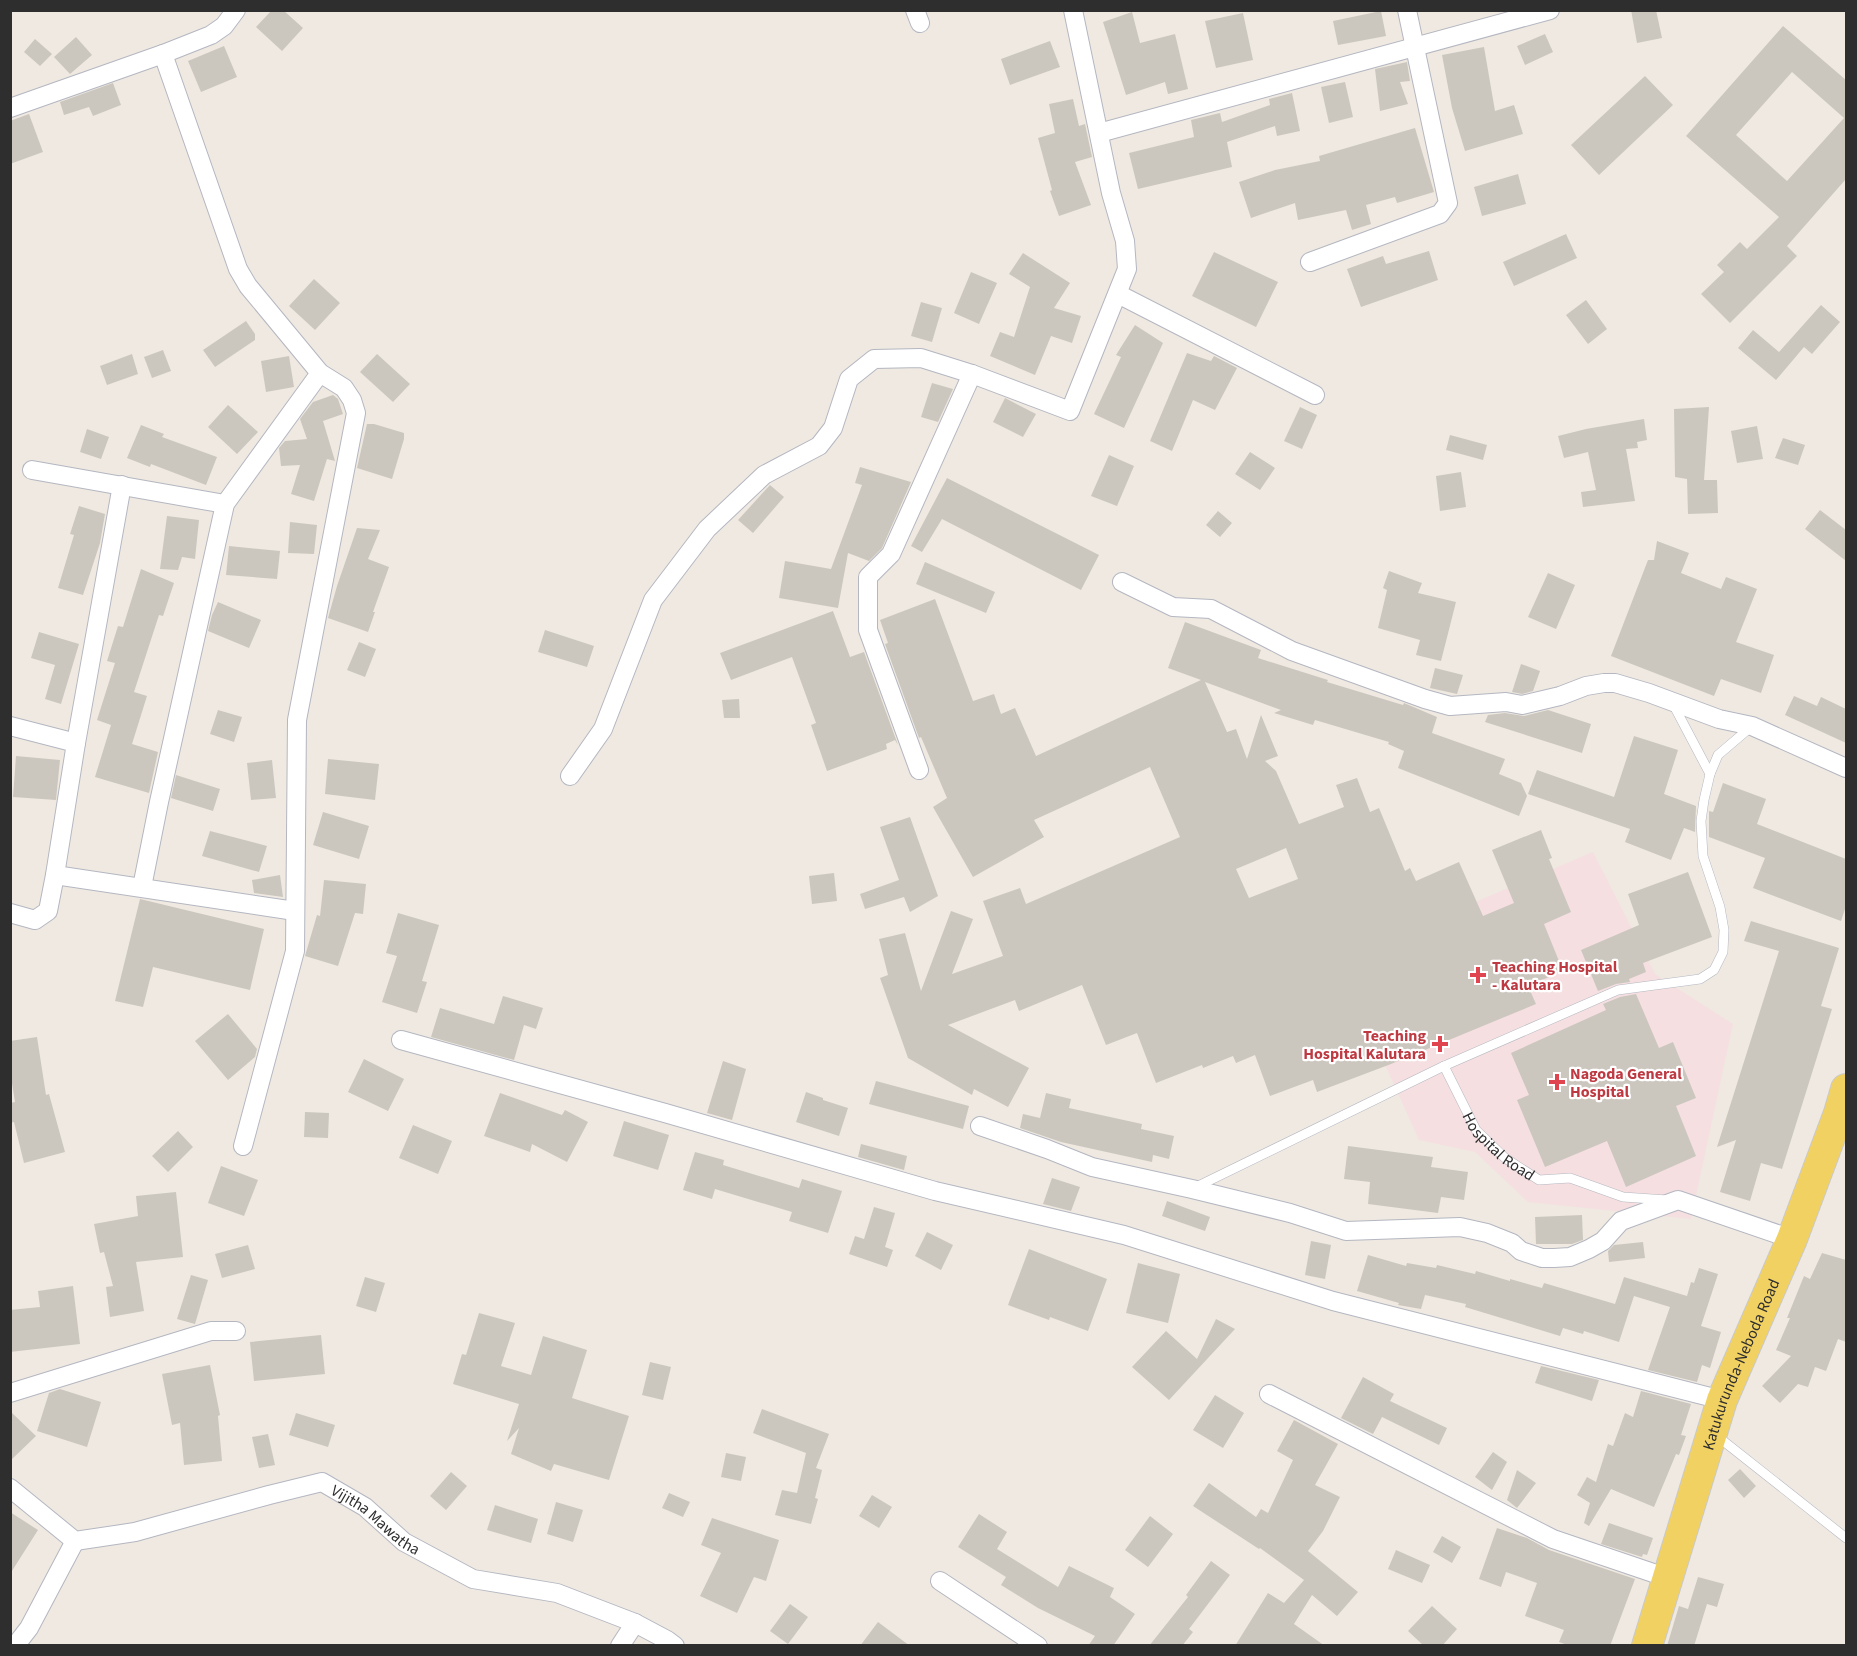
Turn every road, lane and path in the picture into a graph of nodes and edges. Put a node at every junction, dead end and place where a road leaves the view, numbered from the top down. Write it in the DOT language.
graph roads {
  1 [pos="236,10"];
  2 [pos="1072,10"];
  3 [pos="1407,10"];
  4 [pos="1550,10"];
  5 [pos="1416,47"];
  6 [pos="163,54"];
  7 [pos="10,108"];
  8 [pos="1099,133"];
  9 [pos="1310,262"];
  10 [pos="1118,294"];
  11 [pos="320,373"];
  12 [pos="972,374"];
  13 [pos="1315,395"];
  14 [pos="32,470"];
  15 [pos="122,485"];
  16 [pos="225,504"];
  17 [pos="1122,582"];
  18 [pos="1672,702"];
  19 [pos="10,726"];
  20 [pos="1752,726"];
  21 [pos="76,743"];
  22 [pos="1846,768"];
  23 [pos="919,770"];
  24 [pos="1710,774"];
  25 [pos="570,776"];
  26 [pos="55,875"];
  27 [pos="142,887"];
  28 [pos="295,911"];
  29 [pos="10,913"];
  30 [pos="401,1040"];
  31 [pos="1444,1066"];
  32 [pos="1844,1106"];
  33 [pos="980,1126"];
  34 [pos="243,1146"];
  35 [pos="1192,1189"];
  36 [pos="1678,1200"];
  37 [pos="1792,1239"];
  38 [pos="236,1331"];
  39 [pos="10,1393"];
  40 [pos="1269,1394"];
  41 [pos="1722,1400"];
  42 [pos="1712,1432"];
  43 [pos="10,1488"];
  44 [pos="1846,1538"];
  45 [pos="75,1540"];
  46 [pos="1668,1578"];
  47 [pos="940,1581"];
  48 [pos="635,1623"];
  49 [pos="15,1646"];
  50 [pos="620,1646"];
  51 [pos="675,1646"];
  52 [pos="1038,1646"];
  53 [pos="1647,1646"];
  1 -- 6 [label="street"];
  2 -- 8 [label="street"];
  3 -- 5 [label="street"];
  4 -- 5 [label="street"];
  5 -- 8 [label="street"];
  5 -- 9 [label="street"];
  6 -- 7 [label="street"];
  6 -- 11 [label="street"];
  8 -- 10 [label="street"];
  10 -- 12 [label="street"];
  10 -- 13 [label="street"];
  11 -- 16 [label="street"];
  11 -- 28 [label="street"];
  12 -- 23 [label="street"];
  12 -- 25 [label="street"];
  14 -- 15 [label="street"];
  15 -- 16 [label="street"];
  15 -- 21 [label="street"];
  16 -- 27 [label="street"];
  17 -- 18 [label="street"];
  18 -- 20 [label="street"];
  18 -- 24 [label="lane"];
  19 -- 21 [label="street"];
  20 -- 22 [label="street"];
  20 -- 24 [label="lane"];
  21 -- 26 [label="street"];
  24 -- 31 [label="lane"];
  26 -- 27 [label="street"];
  26 -- 29 [label="street"];
  27 -- 28 [label="street"];
  28 -- 34 [label="street"];
  30 -- 41 [label="street"];
  31 -- 35 [label="lane"];
  31 -- 36 [label="lane, Hospital Road"];
  32 -- 37 [label="main road, Katukurunda-Neboda Road"];
  33 -- 35 [label="street"];
  35 -- 36 [label="street"];
  36 -- 37 [label="street, Hospital Road"];
  37 -- 41 [label="main road, Katukurunda-Neboda Road"];
  38 -- 39 [label="street"];
  40 -- 46 [label="street"];
  41 -- 42 [label="main road, Katukurunda-Neboda Road"];
  42 -- 44 [label="lane"];
  42 -- 46 [label="main road, Katukurunda-Neboda Road"];
  43 -- 45 [label="street"];
  45 -- 48 [label="street, Vijitha Mawatha"];
  45 -- 49 [label="street"];
  46 -- 53 [label="main road, Katukurunda-Neboda Road"];
  47 -- 52 [label="street"];
  48 -- 50 [label="street"];
  48 -- 51 [label="street, Vijitha Mawatha"];
}
